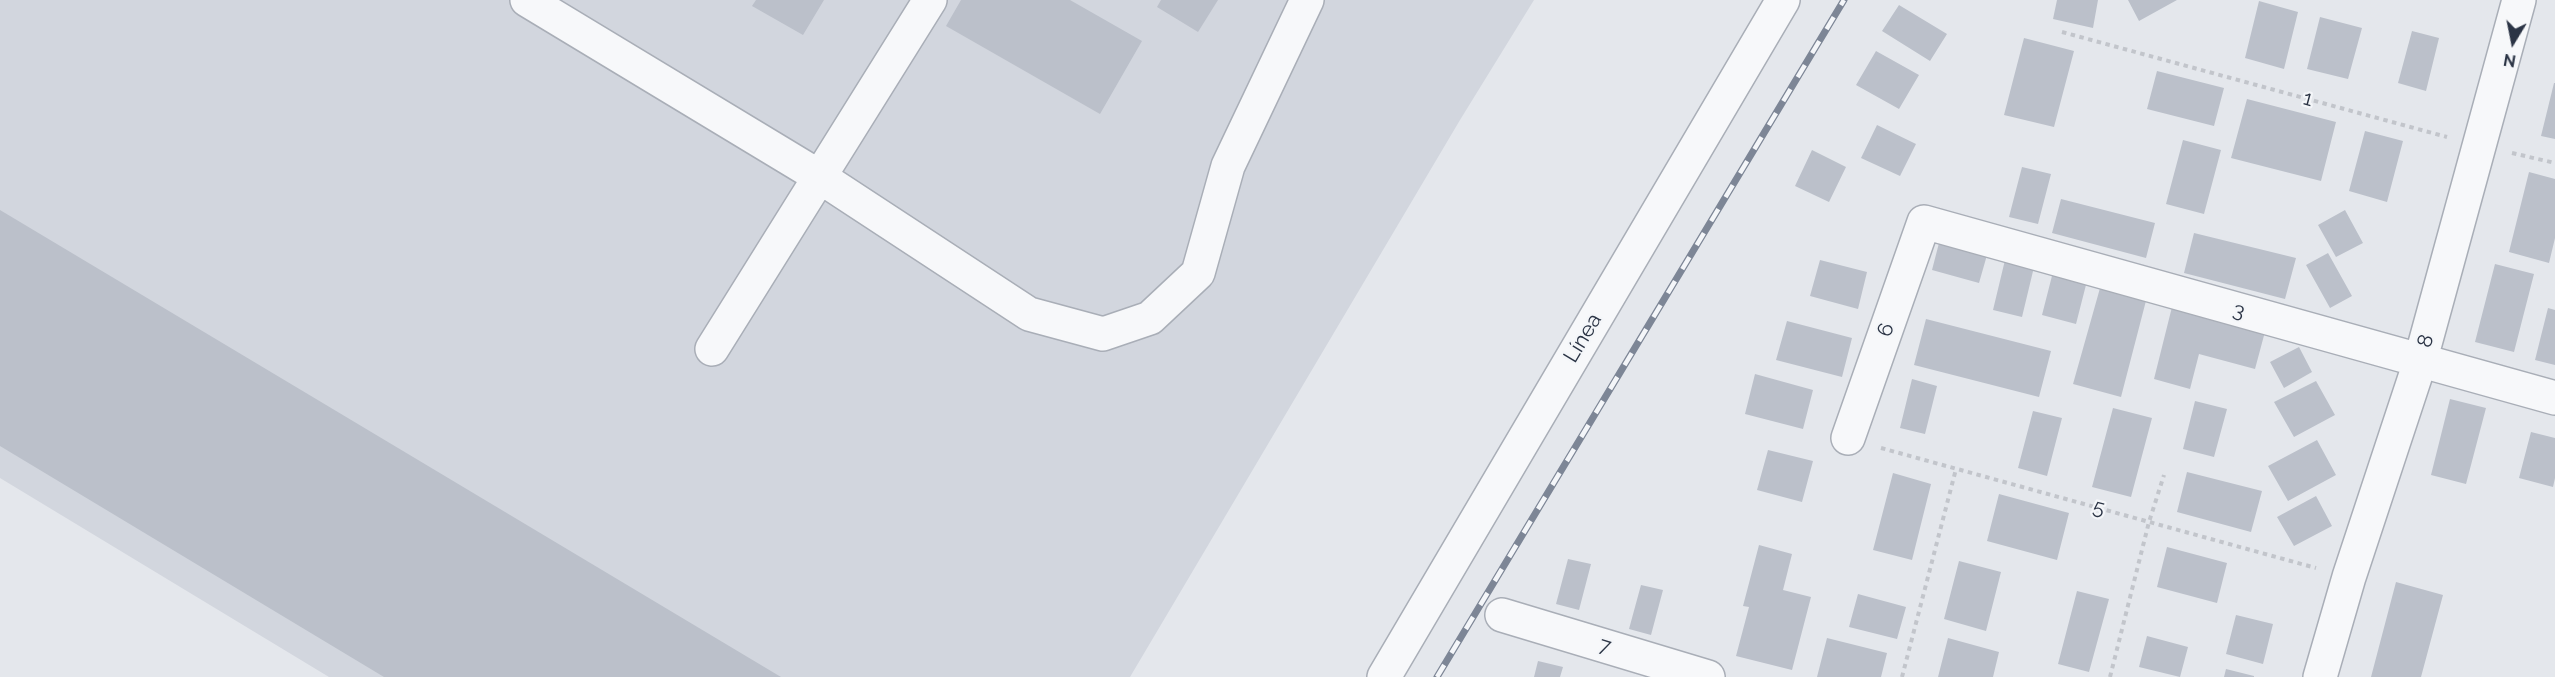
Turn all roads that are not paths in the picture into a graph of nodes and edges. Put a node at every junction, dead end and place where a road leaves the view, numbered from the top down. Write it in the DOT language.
graph roads {
  1 [pos="527,0"];
  2 [pos="930,0"];
  3 [pos="1308,0"];
  4 [pos="1783,0"];
  5 [pos="2519,0"];
  6 [pos="820,177"];
  7 [pos="1924,222"];
  8 [pos="712,349"];
  9 [pos="2420,362"];
  10 [pos="2555,398"];
  11 [pos="1848,438"];
  12 [pos="1502,615"];
  13 [pos="1384,677"];
  14 [pos="1708,677"];
  15 [pos="2320,677"];
  1 -- 6 [label="street"];
  2 -- 6 [label="street"];
  3 -- 6 [label="street"];
  4 -- 13 [label="street, Línea"];
  5 -- 9 [label="street, 8"];
  6 -- 8 [label="street"];
  7 -- 9 [label="street, 3"];
  7 -- 11 [label="street, 6"];
  9 -- 10 [label="street, 3"];
  9 -- 15 [label="street, 8"];
  12 -- 14 [label="street, 7"];
}
